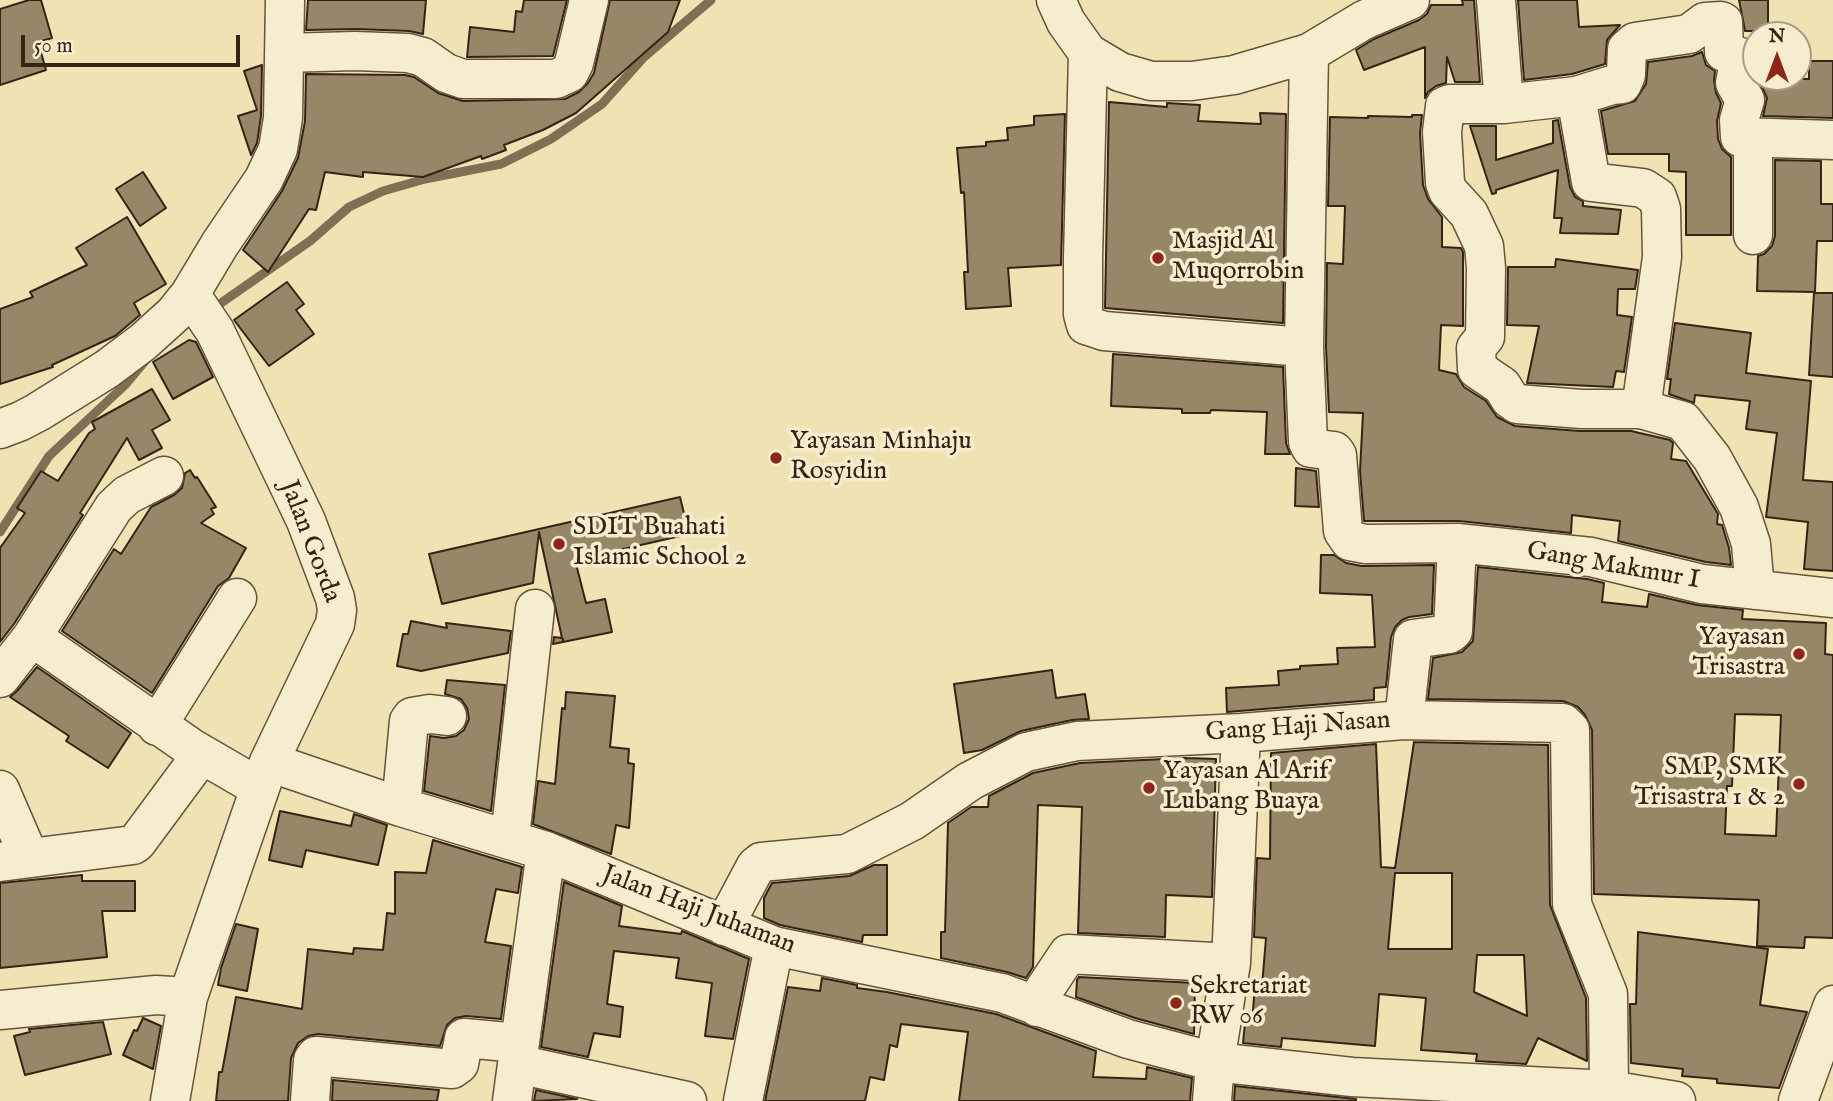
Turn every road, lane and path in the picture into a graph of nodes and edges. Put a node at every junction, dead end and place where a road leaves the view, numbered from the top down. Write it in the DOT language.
graph roads {
  1 [pos="285,0"];
  2 [pos="589,0"];
  3 [pos="1056,0"];
  4 [pos="1410,0"];
  5 [pos="1496,0"];
  6 [pos="1309,53"];
  7 [pos="284,54"];
  8 [pos="1088,54"];
  9 [pos="1576,96"];
  10 [pos="1504,104"];
  11 [pos="1753,137"];
  12 [pos="1833,140"];
  13 [pos="1754,235"];
  14 [pos="202,310"];
  15 [pos="1304,347"];
  16 [pos="1641,409"];
  17 [pos="0,429"];
  18 [pos="164,476"];
  19 [pos="1457,543"];
  20 [pos="1755,590"];
  21 [pos="237,598"];
  22 [pos="1833,598"];
  23 [pos="535,609"];
  24 [pos="32,637"];
  25 [pos="0,678"];
  26 [pos="447,716"];
  27 [pos="1404,720"];
  28 [pos="156,726"];
  29 [pos="1241,733"];
  30 [pos="193,749"];
  31 [pos="264,775"];
  32 [pos="0,790"];
  33 [pos="401,807"];
  34 [pos="510,838"];
  35 [pos="546,851"];
  36 [pos="15,859"];
  37 [pos="724,926"];
  38 [pos="774,946"];
  39 [pos="1231,963"];
  40 [pos="188,997"];
  41 [pos="1037,1007"];
  42 [pos="0,1010"];
  43 [pos="1830,1022"];
  44 [pos="518,1054"];
  45 [pos="1215,1062"];
  46 [pos="1609,1090"];
  47 [pos="170,1101"];
  48 [pos="310,1101"];
  49 [pos="512,1101"];
  50 [pos="687,1101"];
  51 [pos="743,1101"];
  52 [pos="1212,1101"];
  53 [pos="1676,1101"];
  54 [pos="1798,1101"];
  1 -- 7 [label="street"];
  2 -- 7 [label="street"];
  3 -- 8 [label="street"];
  4 -- 6 [label="street"];
  5 -- 10 [label="street"];
  6 -- 8 [label="street"];
  6 -- 15 [label="street"];
  7 -- 14 [label="street"];
  8 -- 15 [label="street"];
  9 -- 10 [label="street"];
  9 -- 11 [label="street"];
  9 -- 16 [label="street"];
  10 -- 16 [label="street"];
  11 -- 12 [label="street"];
  11 -- 13 [label="street"];
  14 -- 17 [label="street"];
  14 -- 31 [label="street, Jalan Gorda"];
  15 -- 19 [label="street, Gang Makmur I"];
  16 -- 20 [label="street"];
  18 -- 24 [label="street"];
  19 -- 20 [label="street, Gang Makmur I"];
  19 -- 27 [label="street"];
  20 -- 22 [label="street, Gang Makmur I"];
  21 -- 28 [label="street"];
  23 -- 34 [label="street"];
  24 -- 25 [label="street"];
  24 -- 28 [label="street, Jalan Haji Juhaman"];
  26 -- 33 [label="street"];
  27 -- 29 [label="street, Gang Haji Nasan"];
  27 -- 46 [label="street, Gang Haji Nasan"];
  28 -- 30 [label="street, Jalan Haji Juhaman"];
  29 -- 37 [label="street, Gang Haji Nasan"];
  29 -- 39 [label="street"];
  30 -- 31 [label="street, Jalan Haji Juhaman"];
  30 -- 36 [label="street"];
  31 -- 33 [label="street, Jalan Haji Juhaman"];
  31 -- 40 [label="street, Jalan Gorda"];
  32 -- 36 [label="street"];
  33 -- 34 [label="street, Jalan Haji Juhaman"];
  34 -- 35 [label="street, Jalan Haji Juhaman"];
  35 -- 37 [label="street, Jalan Haji Juhaman"];
  35 -- 44 [label="street"];
  37 -- 38 [label="street, Jalan Haji Juhaman"];
  38 -- 41 [label="street, Jalan Haji Juhaman"];
  38 -- 51 [label="street"];
  39 -- 41 [label="street"];
  39 -- 45 [label="street"];
  40 -- 42 [label="street"];
  40 -- 47 [label="street, Jalan Gorda"];
  41 -- 45 [label="street, Jalan Haji Juhaman"];
  43 -- 54 [label="street"];
  44 -- 48 [label="street"];
  44 -- 49 [label="street"];
  44 -- 50 [label="street"];
  45 -- 46 [label="street, Jalan Haji Juhaman"];
  45 -- 52 [label="street"];
  46 -- 53 [label="street, Jalan Haji Juhaman"];
}
